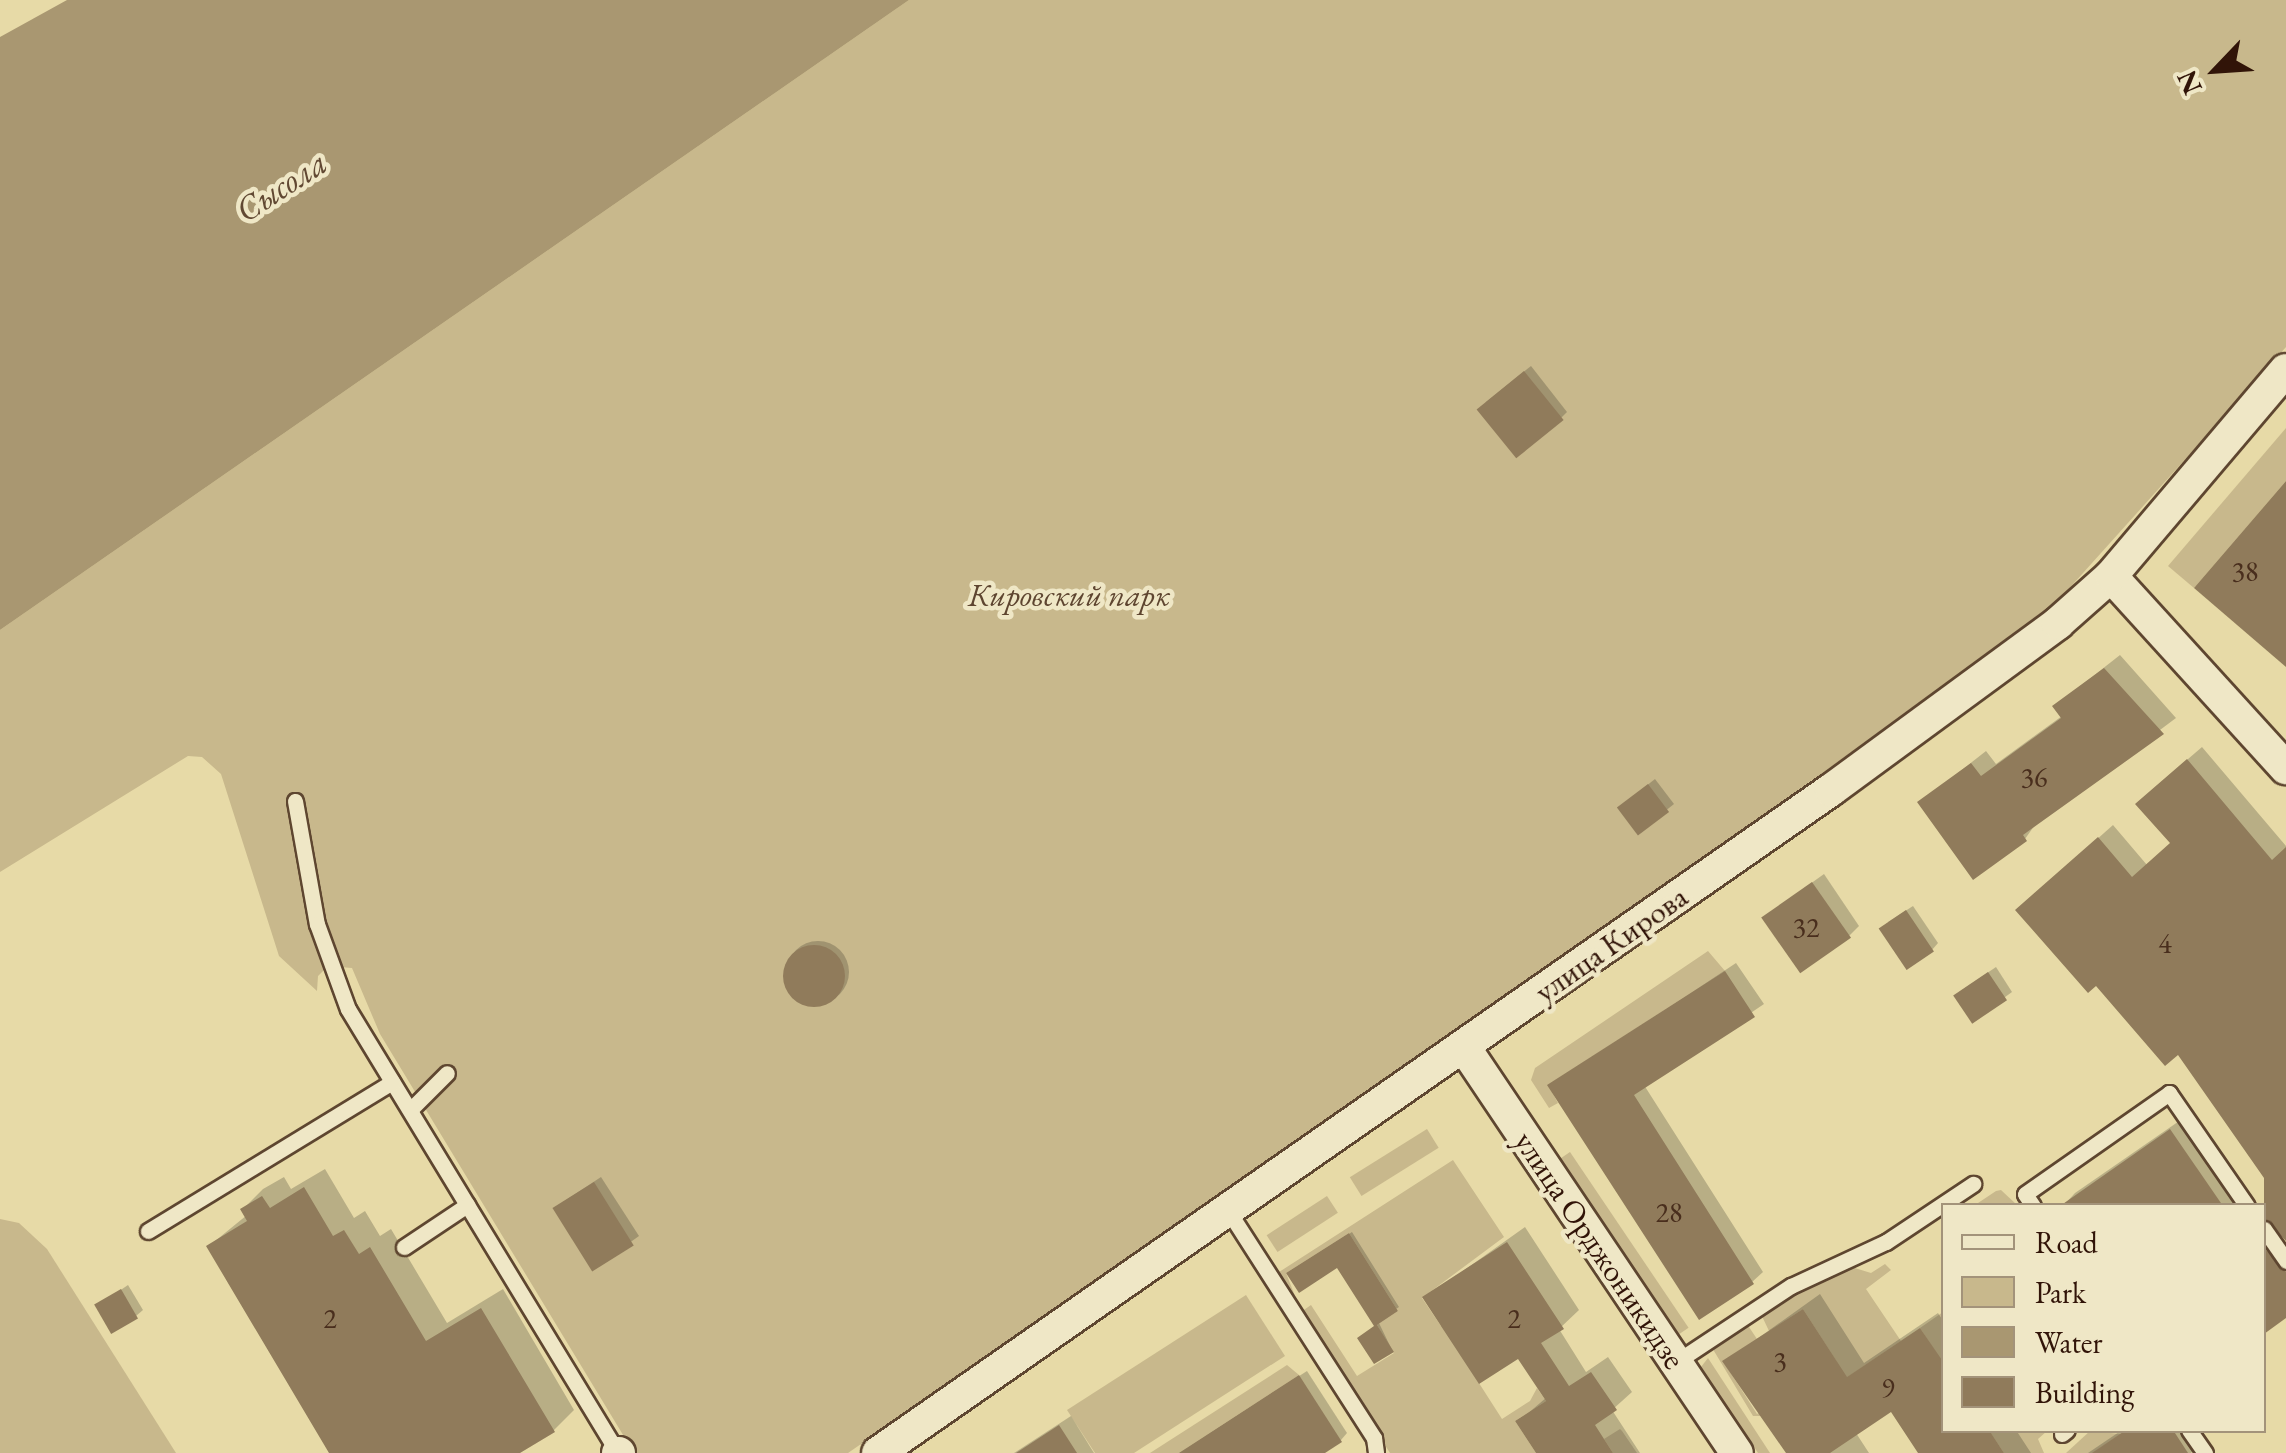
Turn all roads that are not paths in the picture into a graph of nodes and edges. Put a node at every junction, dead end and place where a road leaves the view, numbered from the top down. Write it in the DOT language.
graph roads {
  1 [pos="2286,370"];
  2 [pos="2110,576"];
  3 [pos="2286,768"];
  4 [pos="295,802"];
  5 [pos="1464,1047"];
  6 [pos="447,1073"];
  7 [pos="392,1082"];
  8 [pos="410,1110"];
  9 [pos="1973,1184"];
  10 [pos="1944,1203"];
  11 [pos="2031,1203"];
  12 [pos="2245,1203"];
  13 [pos="467,1205"];
  14 [pos="1941,1205"];
  15 [pos="1229,1212"];
  16 [pos="148,1231"];
  17 [pos="2266,1232"];
  18 [pos="404,1247"];
  19 [pos="2286,1262"];
  20 [pos="1676,1362"];
  21 [pos="618,1453"];
  22 [pos="878,1453"];
  23 [pos="1376,1453"];
  24 [pos="1737,1453"];
  1 -- 2 [label="street, улица Кирова"];
  2 -- 3 [label="street"];
  2 -- 5 [label="street, улица Кирова"];
  4 -- 7 [label="lane"];
  5 -- 15 [label="street, улица Кирова"];
  5 -- 20 [label="street, улица Орджоникидзе"];
  6 -- 8 [label="lane"];
  7 -- 8 [label="lane"];
  7 -- 16 [label="lane"];
  8 -- 13 [label="lane"];
  9 -- 10 [label="lane"];
  11 -- 12 [label="lane"];
  13 -- 18 [label="lane"];
  13 -- 21 [label="lane"];
  14 -- 20 [label="lane"];
  15 -- 22 [label="street, улица Кирова"];
  15 -- 23 [label="lane"];
  17 -- 19 [label="lane"];
  20 -- 24 [label="street, улица Орджоникидзе"];
}
